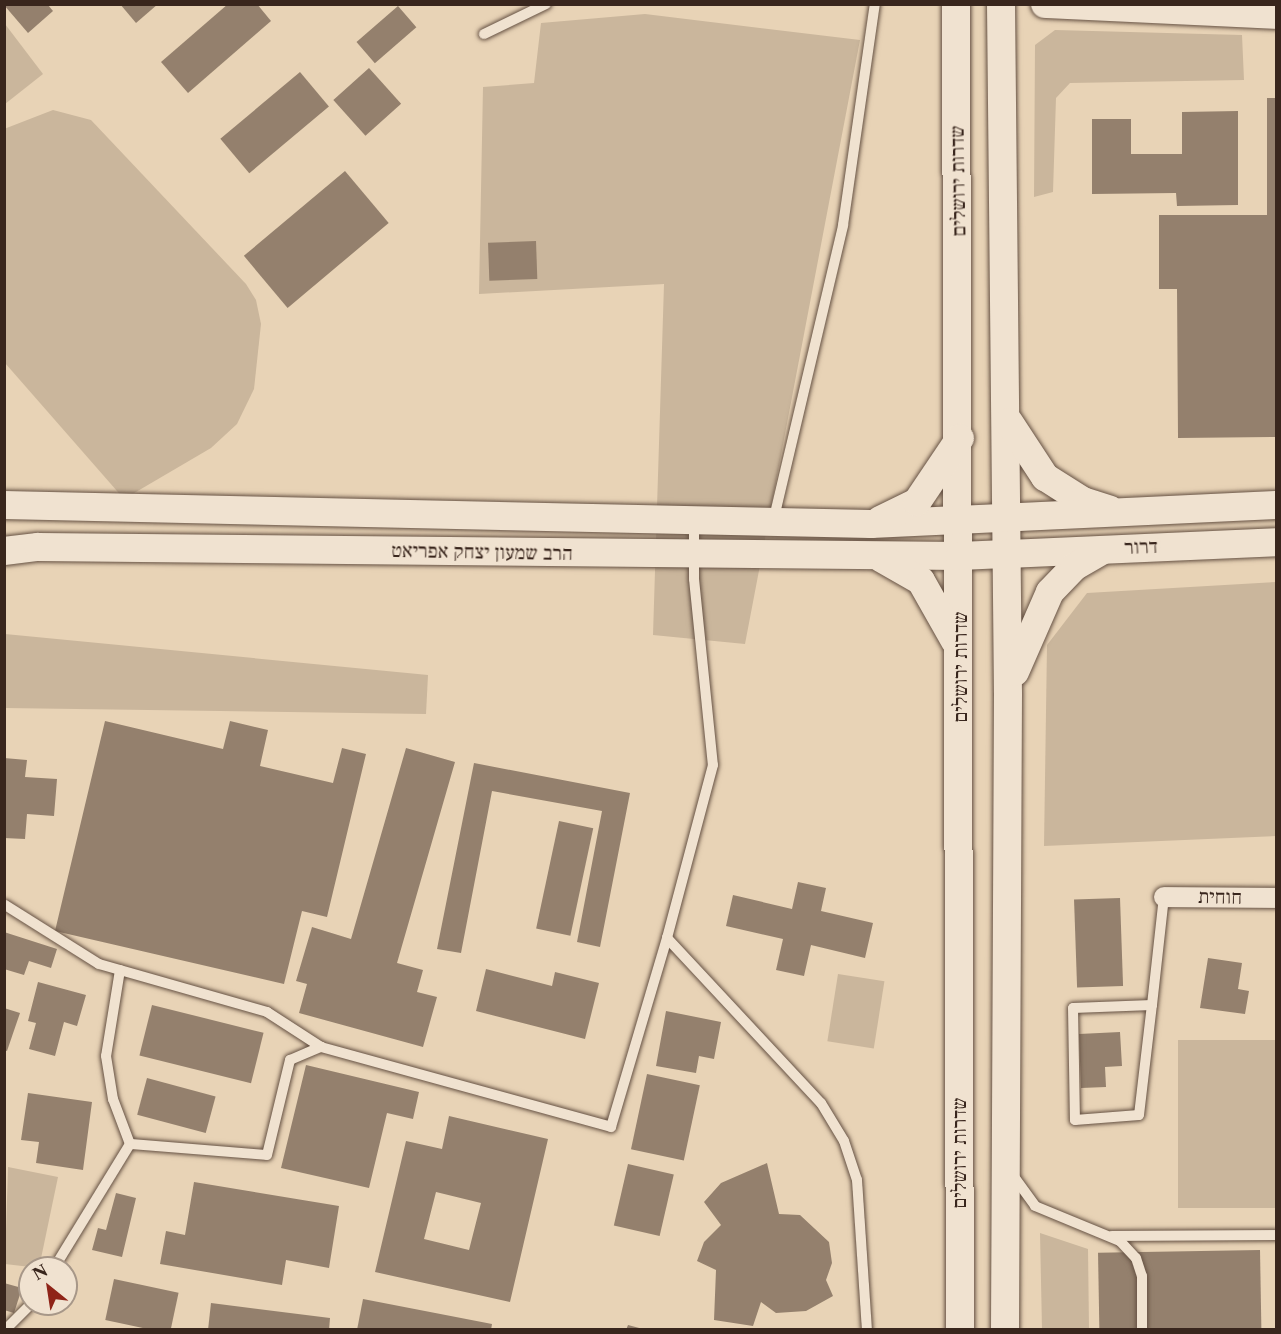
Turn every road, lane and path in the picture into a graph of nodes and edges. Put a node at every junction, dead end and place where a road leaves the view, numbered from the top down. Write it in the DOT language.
graph roads {
  1 [pos="546,4"];
  2 [pos="875,4"];
  3 [pos="956,4"];
  4 [pos="1001,4"];
  5 [pos="1045,4"];
  6 [pos="1276,15"];
  7 [pos="484,34"];
  8 [pos="1007,415"];
  9 [pos="962,436"];
  10 [pos="4,505"];
  11 [pos="1276,505"];
  12 [pos="1127,513"];
  13 [pos="1007,521"];
  14 [pos="694,523"];
  15 [pos="773,523"];
  16 [pos="871,524"];
  17 [pos="960,524"];
  18 [pos="1276,542"];
  19 [pos="1107,548"];
  20 [pos="4,551"];
  21 [pos="694,554"];
  22 [pos="870,555"];
  23 [pos="1006,555"];
  24 [pos="960,556"];
  25 [pos="959,652"];
  26 [pos="1008,694"];
  27 [pos="1164,897"];
  28 [pos="1276,898"];
  29 [pos="5,905"];
  30 [pos="667,938"];
  31 [pos="120,970"];
  32 [pos="1152,1005"];
  33 [pos="321,1047"];
  34 [pos="130,1144"];
  35 [pos="1003,1161"];
  36 [pos="1276,1235"];
  37 [pos="1102,1236"];
  38 [pos="61,1256"];
  39 [pos="19,1316"];
  40 [pos="5,1329"];
  41 [pos="867,1329"];
  42 [pos="960,1329"];
  43 [pos="1005,1329"];
  44 [pos="1142,1329"];
  1 -- 7 [label="lane"];
  2 -- 15 [label="lane"];
  3 -- 9 [label="main road, שדרות ירושלים"];
  4 -- 8 [label="main road"];
  5 -- 6 [label="main road"];
  8 -- 12 [label="main road"];
  8 -- 13 [label="main road"];
  9 -- 16 [label="main road"];
  9 -- 17 [label="main road, שדרות ירושלים"];
  10 -- 14 [label="main road, הרב שמעון יצחק אפריאט"];
  11 -- 12 [label="main road, דרור"];
  12 -- 13 [label="main road, דרור"];
  13 -- 17 [label="main road, דרור"];
  13 -- 23 [label="main road"];
  14 -- 15 [label="main road, הרב שמעון יצחק אפריאט"];
  14 -- 21 [label="lane"];
  15 -- 16 [label="main road, הרב שמעון יצחק אפריאט"];
  16 -- 17 [label="main road, הרב שמעון יצחק אפריאט"];
  17 -- 24 [label="main road, שדרות ירושלים"];
  18 -- 19 [label="main road, דרור"];
  19 -- 23 [label="main road, דרור"];
  19 -- 26 [label="main road"];
  20 -- 21 [label="main road, הרב שמעון יצחק אפריאט"];
  21 -- 22 [label="main road, הרב שמעון יצחק אפריאט"];
  21 -- 30 [label="lane"];
  22 -- 24 [label="main road, הרב שמעון יצחק אפריאט"];
  22 -- 25 [label="main road"];
  23 -- 24 [label="main road, דרור"];
  23 -- 26 [label="main road"];
  24 -- 25 [label="main road, שדרות ירושלים"];
  25 -- 42 [label="main road, שדרות ירושלים"];
  26 -- 35 [label="main road"];
  27 -- 28 [label="street, חוחית"];
  27 -- 32 [label="lane"];
  29 -- 31 [label="lane"];
  30 -- 33 [label="lane"];
  30 -- 41 [label="lane"];
  31 -- 33 [label="lane"];
  31 -- 34 [label="lane"];
  32 -- 32 [label="lane"];
  33 -- 34 [label="lane"];
  34 -- 38 [label="lane"];
  35 -- 37 [label="lane"];
  35 -- 43 [label="main road"];
  36 -- 37 [label="lane"];
  37 -- 44 [label="lane"];
  39 -- 40 [label="lane"];
}
